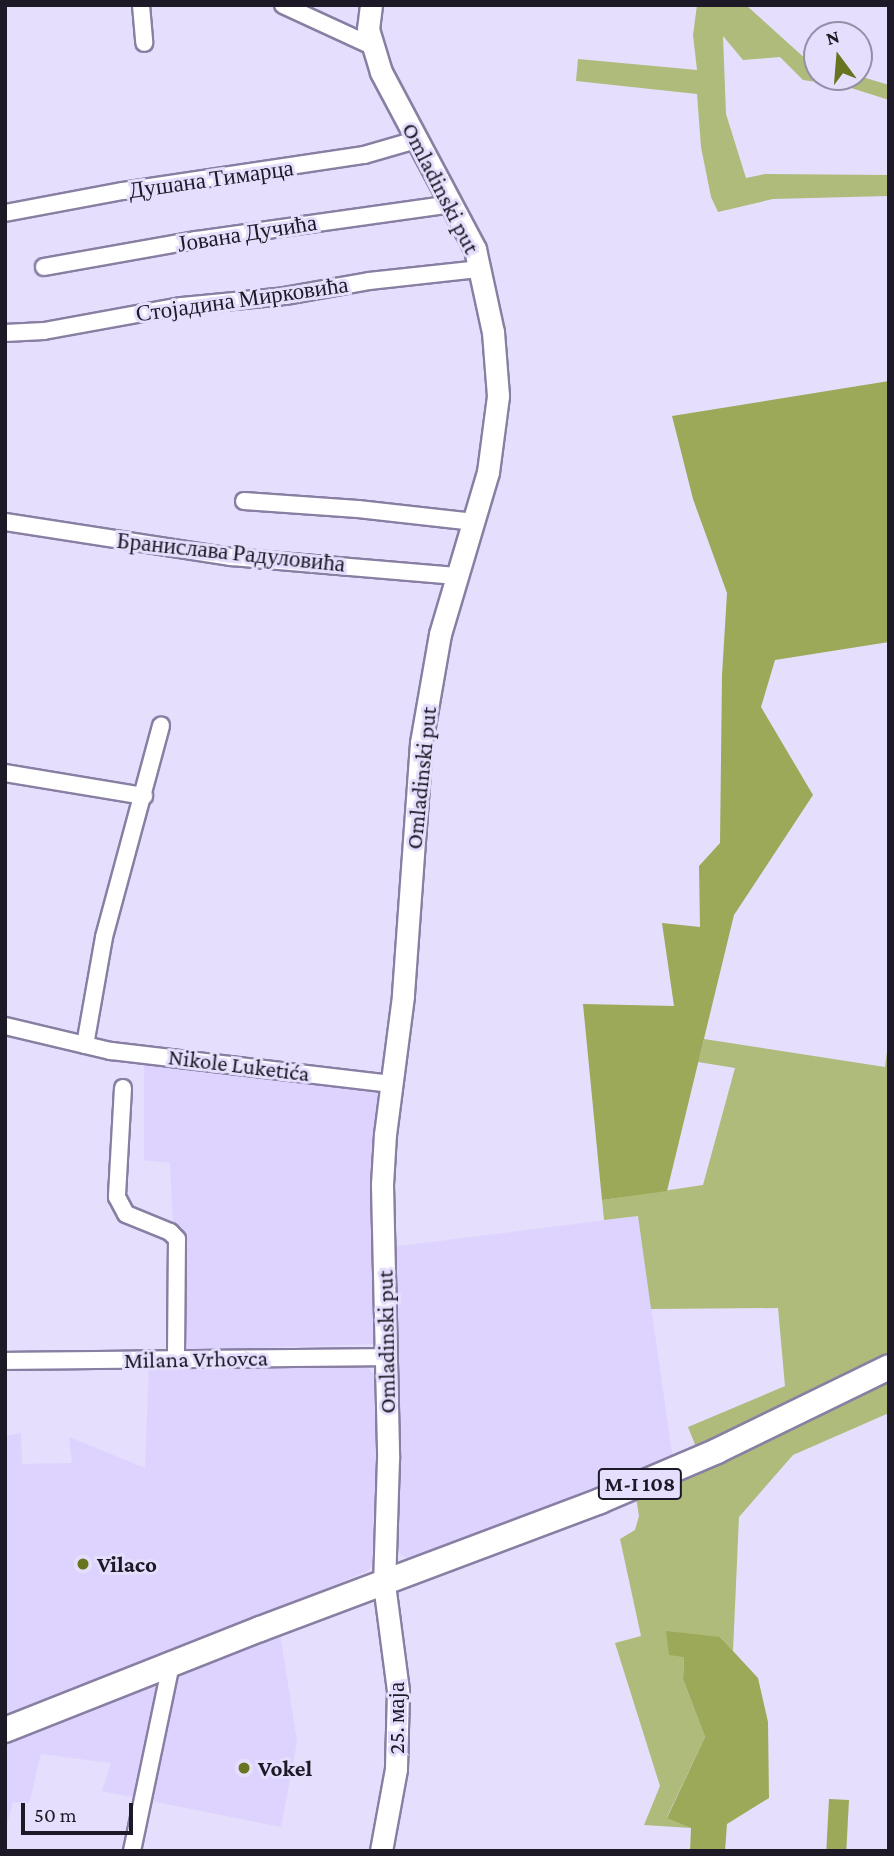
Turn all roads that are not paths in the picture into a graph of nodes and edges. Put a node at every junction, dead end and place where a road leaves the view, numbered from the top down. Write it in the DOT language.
graph roads {
  1 [pos="141,5"];
  2 [pos="283,5"];
  3 [pos="371,5"];
  4 [pos="144,43"];
  5 [pos="372,46"];
  6 [pos="416,139"];
  7 [pos="451,204"];
  8 [pos="5,213"];
  9 [pos="44,267"];
  10 [pos="480,269"];
  11 [pos="5,333"];
  12 [pos="244,501"];
  13 [pos="5,522"];
  14 [pos="474,522"];
  15 [pos="457,576"];
  16 [pos="161,726"];
  17 [pos="5,773"];
  18 [pos="144,796"];
  19 [pos="5,1026"];
  20 [pos="85,1045"];
  21 [pos="394,1084"];
  22 [pos="123,1088"];
  23 [pos="386,1357"];
  24 [pos="176,1358"];
  25 [pos="5,1361"];
  26 [pos="889,1367"];
  27 [pos="384,1584"];
  28 [pos="171,1665"];
  29 [pos="5,1730"];
  30 [pos="132,1851"];
  31 [pos="381,1851"];
  1 -- 4 [label="street"];
  2 -- 5 [label="street"];
  3 -- 5 [label="street, Omladinski put"];
  5 -- 6 [label="street, Omladinski put"];
  6 -- 7 [label="street, Omladinski put"];
  6 -- 8 [label="street, Душана Тимарца"];
  7 -- 9 [label="street, Јована Дучића"];
  7 -- 10 [label="street, Omladinski put"];
  10 -- 11 [label="street, Стојадина Мирковића"];
  10 -- 14 [label="street, Omladinski put"];
  12 -- 14 [label="street"];
  13 -- 15 [label="street, Бранислава Радуловића"];
  14 -- 15 [label="street, Omladinski put"];
  15 -- 21 [label="street, Omladinski put"];
  16 -- 18 [label="street"];
  17 -- 18 [label="street"];
  18 -- 20 [label="street"];
  19 -- 20 [label="street, Nikole Luketića"];
  20 -- 21 [label="street, Nikole Luketića"];
  21 -- 23 [label="street, Omladinski put"];
  22 -- 24 [label="street"];
  23 -- 24 [label="street, Milana Vrhovca"];
  23 -- 27 [label="street, Omladinski put"];
  24 -- 25 [label="street, Milana Vrhovca"];
  26 -- 27 [label="main road, M-I 108"];
  27 -- 28 [label="main road, M-I 108"];
  27 -- 31 [label="street, 25. маја"];
  28 -- 29 [label="main road, M-I 108"];
  28 -- 30 [label="street"];
}
